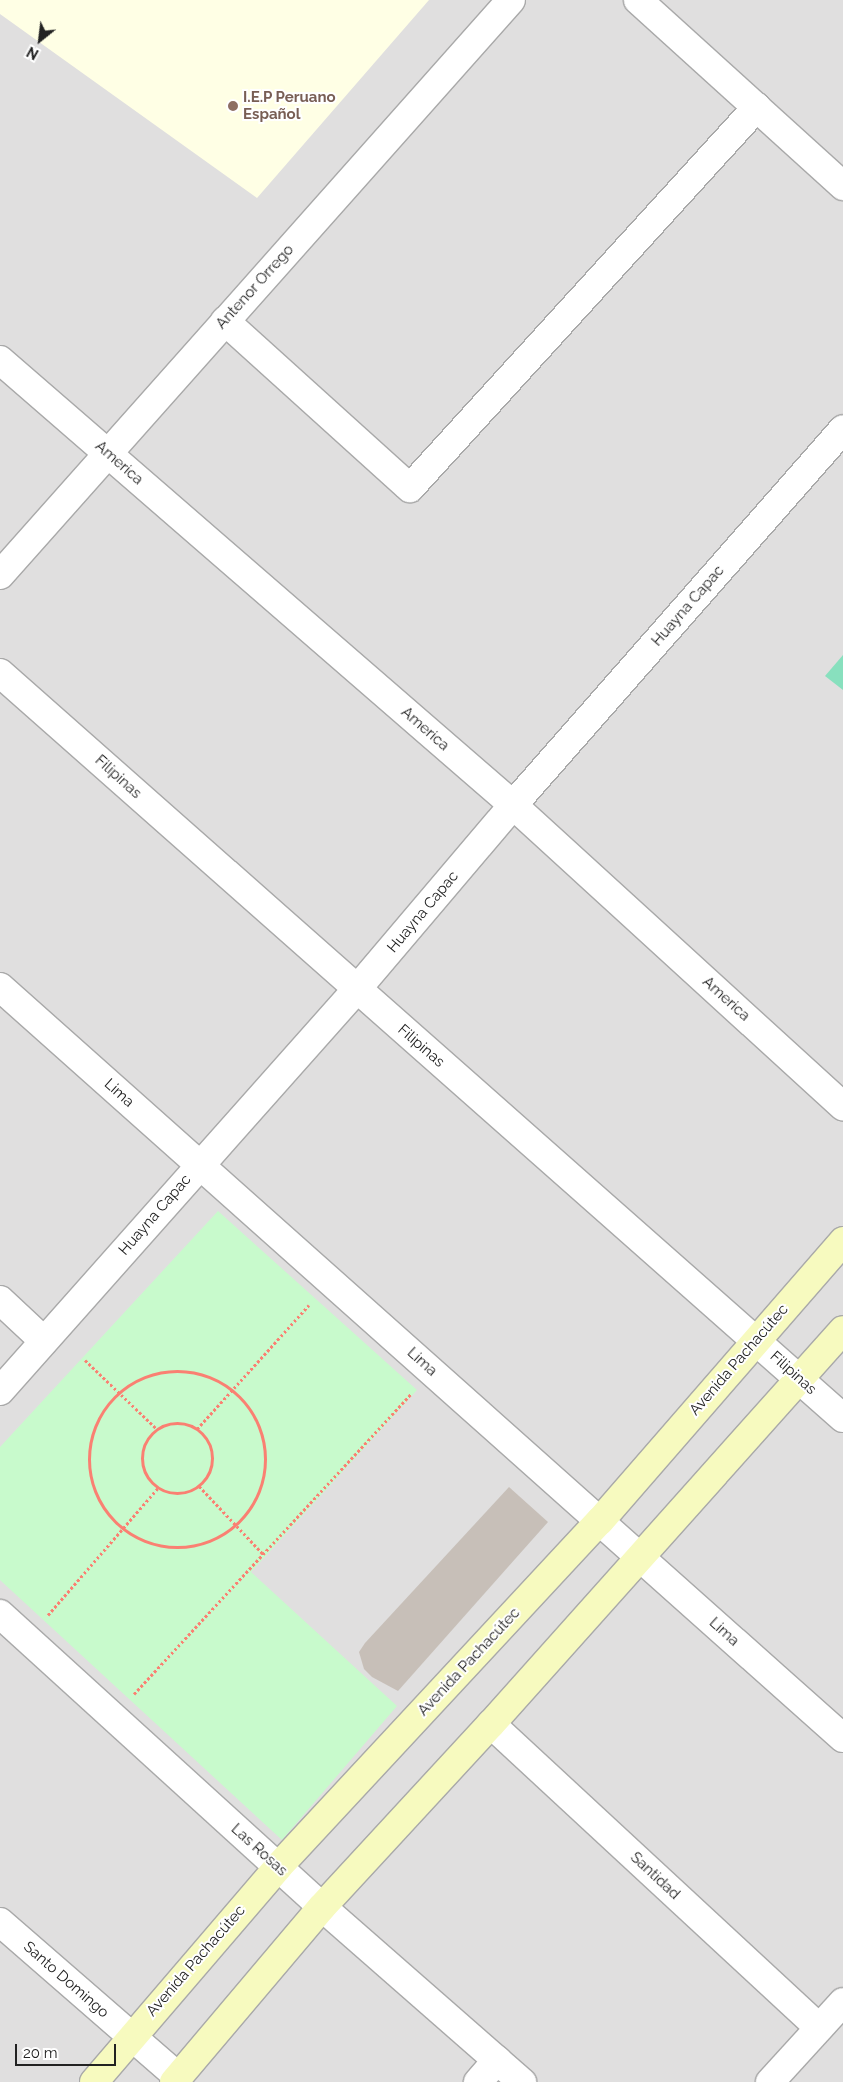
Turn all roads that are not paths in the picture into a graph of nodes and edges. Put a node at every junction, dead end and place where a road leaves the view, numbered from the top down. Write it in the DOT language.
graph roads {
  1 [pos="511,0"];
  2 [pos="638,0"];
  3 [pos="757,108"];
  4 [pos="843,186"];
  5 [pos="225,321"];
  6 [pos="0,360"];
  7 [pos="843,430"];
  8 [pos="107,453"];
  9 [pos="0,575"];
  10 [pos="0,673"];
  11 [pos="513,805"];
  12 [pos="0,987"];
  13 [pos="357,990"];
  14 [pos="843,1106"];
  15 [pos="200,1165"];
  16 [pos="843,1241"];
  17 [pos="0,1300"];
  18 [pos="843,1330"];
  19 [pos="44,1340"];
  20 [pos="756,1340"];
  21 [pos="799,1379"];
  22 [pos="0,1391"];
  23 [pos="843,1418"];
  24 [pos="600,1521"];
  25 [pos="639,1556"];
  26 [pos="0,1614"];
  27 [pos="491,1724"];
  28 [pos="843,1738"];
  29 [pos="278,1868"];
  30 [pos="322,1907"];
  31 [pos="0,1922"];
  32 [pos="843,2002"];
  33 [pos="819,2028"];
  34 [pos="131,2036"];
  35 [pos="497,2060"];
  36 [pos="176,2080"];
  37 [pos="94,2082"];
  38 [pos="478,2082"];
  39 [pos="522,2082"];
  40 [pos="770,2082"];
  1 -- 5 [label="street, Antenor Orrego"];
  2 -- 3 [label="street"];
  3 -- 4 [label="street"];
  3 -- 5 [label="street"];
  5 -- 8 [label="street, Antenor Orrego"];
  6 -- 8 [label="street, America"];
  7 -- 11 [label="street, Huayna Capac"];
  8 -- 9 [label="street, Antenor Orrego"];
  8 -- 11 [label="street, America"];
  10 -- 13 [label="street, Filipinas"];
  11 -- 13 [label="street, Huayna Capac"];
  11 -- 14 [label="street, America"];
  12 -- 15 [label="street, Lima"];
  13 -- 15 [label="street, Huayna Capac"];
  13 -- 20 [label="street, Filipinas"];
  15 -- 19 [label="street, Huayna Capac"];
  15 -- 24 [label="street, Lima"];
  16 -- 20 [label="street, Avenida Pachacútec"];
  17 -- 19 [label="street"];
  18 -- 21 [label="street"];
  19 -- 22 [label="street, Huayna Capac"];
  20 -- 21 [label="street, Filipinas"];
  20 -- 24 [label="street, Avenida Pachacútec"];
  21 -- 23 [label="street, Filipinas"];
  21 -- 25 [label="street"];
  24 -- 25 [label="street, Lima"];
  24 -- 29 [label="street, Avenida Pachacútec"];
  25 -- 27 [label="street"];
  25 -- 28 [label="street, Lima"];
  26 -- 29 [label="street, Las Rosas"];
  27 -- 30 [label="street"];
  27 -- 33 [label="street, Santidad"];
  29 -- 30 [label="street, Las Rosas"];
  29 -- 34 [label="street, Avenida Pachacútec"];
  30 -- 35 [label="street, Las Rosas"];
  30 -- 36 [label="street"];
  31 -- 34 [label="street, Santo Domingo"];
  32 -- 33 [label="street"];
  33 -- 40 [label="street"];
  34 -- 36 [label="street, Santo Domingo"];
  34 -- 37 [label="street, Avenida Pachacútec"];
  35 -- 38 [label="street"];
  35 -- 39 [label="street, Las Rosas"];
}
